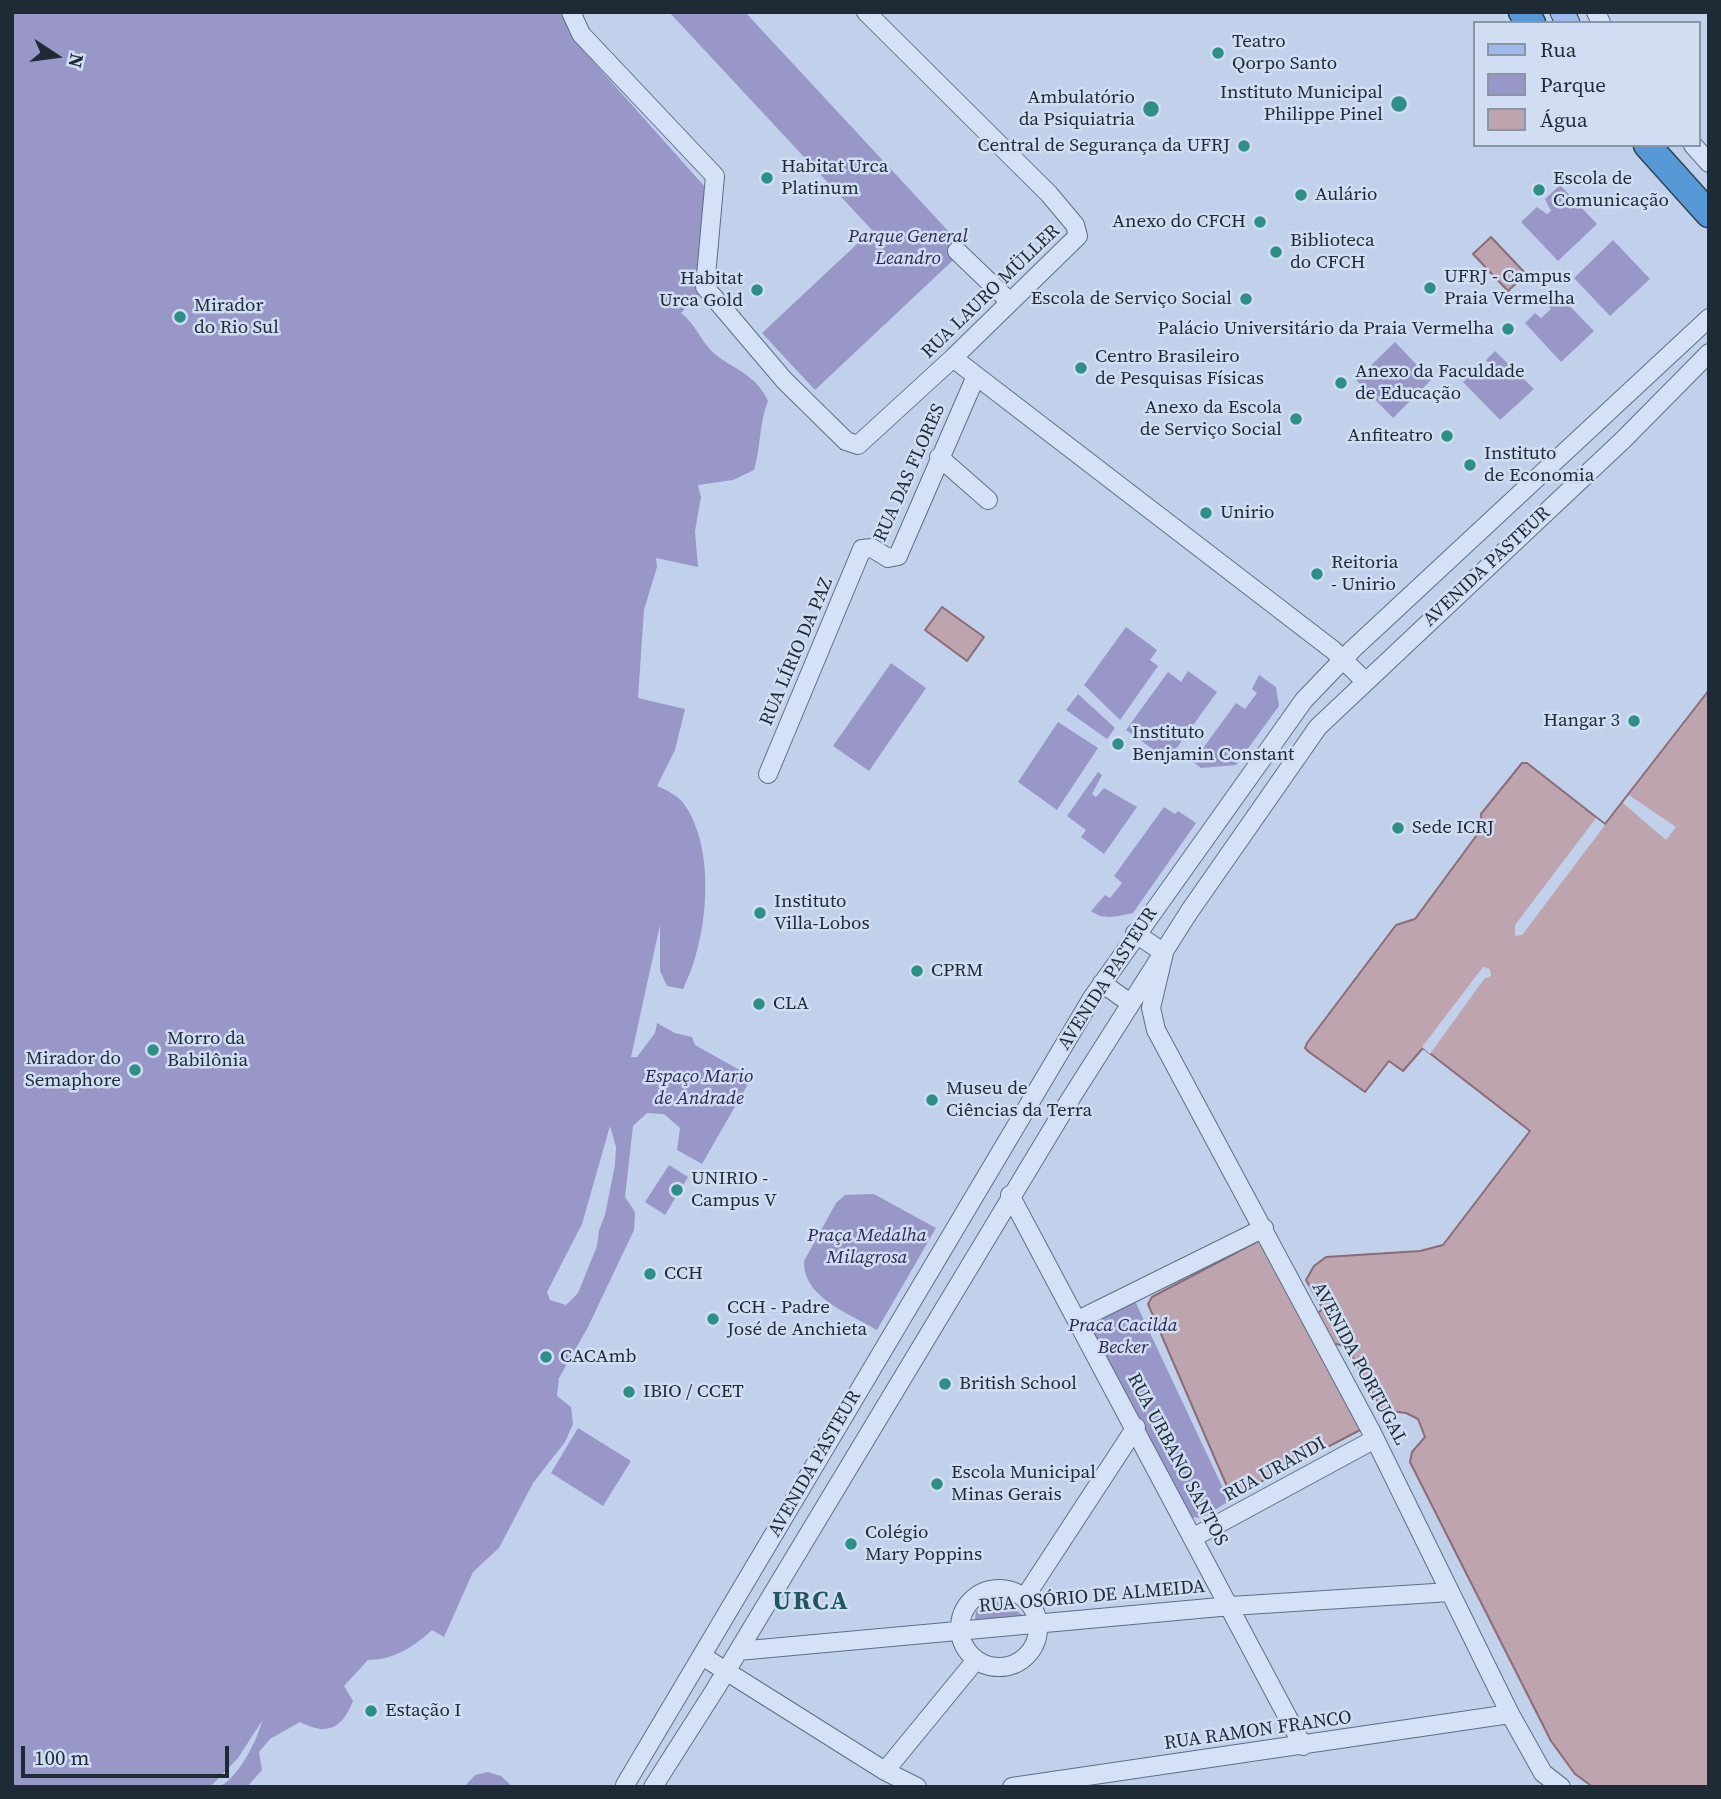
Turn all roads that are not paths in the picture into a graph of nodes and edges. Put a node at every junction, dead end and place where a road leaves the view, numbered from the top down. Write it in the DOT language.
graph roads {
  1 [pos="571,12"];
  2 [pos="866,12"];
  3 [pos="1649,147"];
  4 [pos="1695,147"];
  5 [pos="1709,163"];
  6 [pos="1708,214"];
  7 [pos="957,251"];
  8 [pos="1009,301"];
  9 [pos="1709,318"];
  10 [pos="1709,353"];
  11 [pos="953,358"];
  12 [pos="976,376"];
  13 [pos="1600,417"];
  14 [pos="1623,440"];
  15 [pos="939,457"];
  16 [pos="988,500"];
  17 [pos="866,547"];
  18 [pos="1343,659"];
  19 [pos="1365,681"];
  20 [pos="768,774"];
  21 [pos="1135,933"];
  22 [pos="1164,953"];
  23 [pos="1102,983"];
  24 [pos="1130,1003"];
  25 [pos="1010,1195"];
  26 [pos="1266,1233"];
  27 [pos="1078,1320"];
  28 [pos="1136,1427"];
  29 [pos="1373,1435"];
  30 [pos="793,1502"];
  31 [pos="818,1516"];
  32 [pos="1194,1537"];
  33 [pos="1450,1592"];
  34 [pos="1025,1597"];
  35 [pos="1231,1606"];
  36 [pos="1038,1624"];
  37 [pos="960,1630"];
  38 [pos="738,1651"];
  39 [pos="702,1656"];
  40 [pos="976,1660"];
  41 [pos="726,1671"];
  42 [pos="1510,1714"];
  43 [pos="1303,1746"];
  44 [pos="885,1771"];
  45 [pos="1547,1780"];
  46 [pos="621,1786"];
  47 [pos="653,1787"];
  48 [pos="917,1787"];
  49 [pos="1012,1787"];
  50 [pos="1561,1787"];
  1 -- 11 [label="street, RUA LAURO MÜLLER"];
  2 -- 8 [label="street, RUA LAURO MÜLLER"];
  3 -- 6 [label="highway"];
  4 -- 5 [label="street"];
  7 -- 8 [label="street"];
  8 -- 11 [label="street, RUA LAURO MÜLLER"];
  9 -- 13 [label="street, AVENIDA PASTEUR"];
  10 -- 14 [label="street, AVENIDA PASTEUR"];
  11 -- 12 [label="street"];
  12 -- 15 [label="street, RUA DAS FLORES"];
  12 -- 18 [label="street"];
  13 -- 14 [label="street"];
  13 -- 18 [label="street, AVENIDA PASTEUR"];
  14 -- 19 [label="street, AVENIDA PASTEUR"];
  15 -- 16 [label="street"];
  15 -- 17 [label="street, RUA DAS FLORES"];
  17 -- 20 [label="street, RUA LÍRIO DA PAZ"];
  18 -- 19 [label="street"];
  18 -- 21 [label="street, AVENIDA PASTEUR"];
  19 -- 22 [label="street, AVENIDA PASTEUR"];
  21 -- 22 [label="street"];
  21 -- 23 [label="street, AVENIDA PASTEUR"];
  22 -- 24 [label="street, AVENIDA PASTEUR"];
  22 -- 26 [label="street, AVENIDA PORTUGAL"];
  23 -- 24 [label="street"];
  23 -- 30 [label="street, AVENIDA PASTEUR"];
  24 -- 25 [label="street, AVENIDA PASTEUR"];
  25 -- 27 [label="street, RUA URBANO SANTOS"];
  25 -- 31 [label="street, AVENIDA PASTEUR"];
  26 -- 27 [label="street"];
  26 -- 29 [label="street, AVENIDA PORTUGAL"];
  27 -- 28 [label="street, RUA URBANO SANTOS"];
  28 -- 32 [label="street, RUA URBANO SANTOS"];
  28 -- 34 [label="street"];
  29 -- 32 [label="street, RUA URANDI"];
  29 -- 33 [label="street, AVENIDA PORTUGAL"];
  30 -- 31 [label="street"];
  30 -- 39 [label="street, AVENIDA PASTEUR"];
  31 -- 38 [label="street, AVENIDA PASTEUR"];
  32 -- 35 [label="street, RUA URBANO SANTOS"];
  33 -- 35 [label="street, RUA OSÓRIO DE ALMEIDA"];
  33 -- 42 [label="street, AVENIDA PORTUGAL"];
  34 -- 36 [label="street"];
  34 -- 37 [label="street"];
  35 -- 36 [label="street, RUA OSÓRIO DE ALMEIDA"];
  35 -- 43 [label="street, RUA URBANO SANTOS"];
  36 -- 37 [label="street, RUA OSÓRIO DE ALMEIDA"];
  36 -- 40 [label="street"];
  37 -- 38 [label="street, RUA OSÓRIO DE ALMEIDA"];
  37 -- 40 [label="street"];
  38 -- 41 [label="street, AVENIDA PASTEUR"];
  39 -- 41 [label="street"];
  39 -- 46 [label="street, AVENIDA PASTEUR"];
  40 -- 44 [label="street"];
  41 -- 44 [label="street"];
  41 -- 47 [label="street, AVENIDA PASTEUR"];
  42 -- 43 [label="street, RUA RAMON FRANCO"];
  42 -- 45 [label="street, AVENIDA PORTUGAL"];
  43 -- 49 [label="street, RUA RAMON FRANCO"];
  44 -- 48 [label="street"];
  45 -- 50 [label="street, AVENIDA PORTUGAL"];
}
